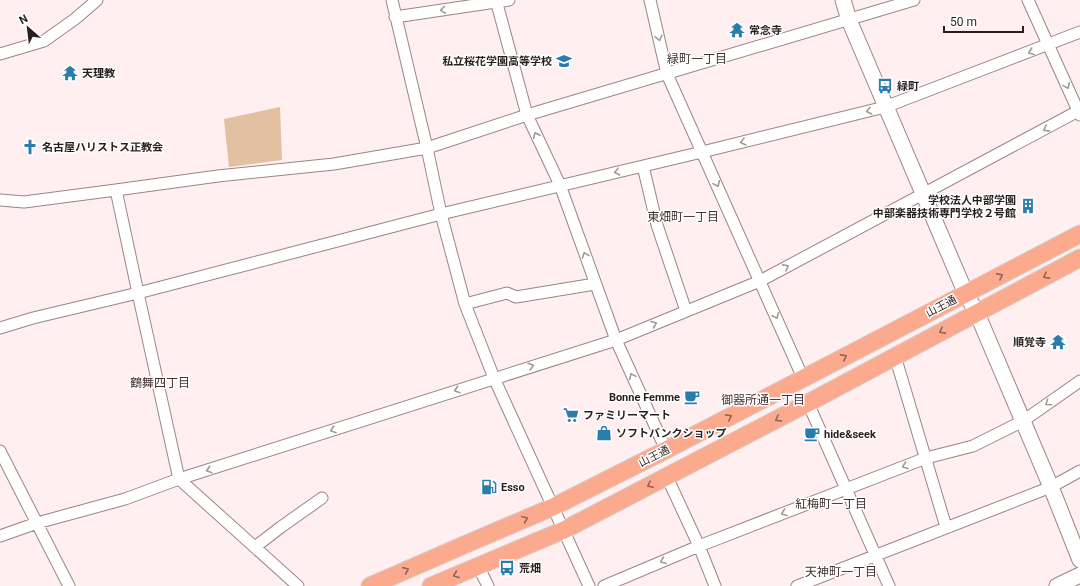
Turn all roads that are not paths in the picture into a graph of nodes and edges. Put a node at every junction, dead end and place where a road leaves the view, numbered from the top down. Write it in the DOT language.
graph roads {
  1 [pos="97,0"];
  2 [pos="392,0"];
  3 [pos="509,0"];
  4 [pos="650,0"];
  5 [pos="843,0"];
  6 [pos="914,0"];
  7 [pos="1028,0"];
  8 [pos="496,1"];
  9 [pos="395,17"];
  10 [pos="848,20"];
  11 [pos="1080,32"];
  12 [pos="1048,45"];
  13 [pos="0,54"];
  14 [pos="667,74"];
  15 [pos="885,107"];
  16 [pos="1079,112"];
  17 [pos="527,116"];
  18 [pos="427,148"];
  19 [pos="702,152"];
  20 [pos="643,166"];
  21 [pos="560,185"];
  22 [pos="116,190"];
  23 [pos="923,195"];
  24 [pos="0,200"];
  25 [pos="441,214"];
  26 [pos="1080,234"];
  27 [pos="1080,258"];
  28 [pos="760,281"];
  29 [pos="595,284"];
  30 [pos="138,293"];
  31 [pos="966,294"];
  32 [pos="465,304"];
  33 [pos="686,311"];
  34 [pos="977,313"];
  35 [pos="0,328"];
  36 [pos="616,340"];
  37 [pos="895,356"];
  38 [pos="494,378"];
  39 [pos="803,378"];
  40 [pos="1080,381"];
  41 [pos="808,403"];
  42 [pos="1023,421"];
  43 [pos="666,450"];
  44 [pos="0,451"];
  45 [pos="926,458"];
  46 [pos="1080,471"];
  47 [pos="667,477"];
  48 [pos="179,479"];
  49 [pos="1051,487"];
  50 [pos="847,488"];
  51 [pos="322,498"];
  52 [pos="552,507"];
  53 [pos="37,523"];
  54 [pos="946,527"];
  55 [pos="564,530"];
  56 [pos="0,536"];
  57 [pos="699,546"];
  58 [pos="255,547"];
  59 [pos="876,555"];
  60 [pos="1080,560"];
  61 [pos="478,566"];
  62 [pos="1080,575"];
  63 [pos="69,586"];
  64 [pos="298,586"];
  65 [pos="370,586"];
  66 [pos="431,586"];
  67 [pos="488,586"];
  68 [pos="589,586"];
  69 [pos="604,586"];
  70 [pos="715,586"];
  71 [pos="797,586"];
  72 [pos="889,586"];
  73 [pos="1057,586"];
  1 -- 13 [label="street"];
  2 -- 9 [label="street"];
  3 -- 8 [label="street"];
  4 -- 14 [label="street, one-way"];
  5 -- 10 [label="street"];
  6 -- 10 [label="street"];
  7 -- 12 [label="street"];
  8 -- 9 [label="street, one-way"];
  8 -- 17 [label="street"];
  9 -- 18 [label="street"];
  10 -- 14 [label="street"];
  10 -- 15 [label="street"];
  11 -- 12 [label="street"];
  12 -- 15 [label="street, one-way"];
  12 -- 16 [label="street, one-way"];
  14 -- 17 [label="street"];
  14 -- 19 [label="street"];
  15 -- 19 [label="street, one-way"];
  15 -- 23 [label="street"];
  16 -- 23 [label="street, one-way"];
  17 -- 18 [label="street"];
  21 -- 17 [label="street, one-way"];
  18 -- 22 [label="street"];
  18 -- 25 [label="street"];
  19 -- 20 [label="street"];
  19 -- 28 [label="street, one-way"];
  20 -- 21 [label="street, one-way"];
  20 -- 33 [label="street"];
  21 -- 25 [label="street"];
  29 -- 21 [label="street, one-way"];
  22 -- 24 [label="street"];
  22 -- 30 [label="street"];
  28 -- 23 [label="street, one-way"];
  23 -- 31 [label="street"];
  25 -- 30 [label="street"];
  25 -- 32 [label="street"];
  31 -- 26 [label="main road, 山王通, one-way"];
  27 -- 34 [label="main road, 山王通, one-way"];
  28 -- 33 [label="street"];
  28 -- 39 [label="street, one-way"];
  29 -- 32 [label="street"];
  29 -- 36 [label="street"];
  30 -- 35 [label="street"];
  30 -- 48 [label="street"];
  31 -- 34 [label="street"];
  39 -- 31 [label="main road, 山王通, one-way"];
  32 -- 38 [label="street"];
  36 -- 33 [label="street, one-way"];
  34 -- 37 [label="main road, 山王通, one-way"];
  34 -- 42 [label="street"];
  38 -- 36 [label="street, one-way"];
  43 -- 36 [label="street, one-way"];
  37 -- 41 [label="main road, 山王通"];
  37 -- 45 [label="street"];
  38 -- 48 [label="street, one-way"];
  38 -- 52 [label="street"];
  43 -- 39 [label="main road, 山王通, one-way"];
  40 -- 42 [label="street, one-way"];
  41 -- 47 [label="main road, 山王通, one-way"];
  41 -- 50 [label="street"];
  42 -- 45 [label="street"];
  42 -- 49 [label="street"];
  43 -- 52 [label="main road, 山王通"];
  44 -- 53 [label="street"];
  45 -- 50 [label="street, one-way"];
  45 -- 54 [label="street"];
  46 -- 49 [label="street"];
  47 -- 55 [label="main road, 山王通, one-way"];
  47 -- 57 [label="street"];
  48 -- 53 [label="street"];
  48 -- 58 [label="street"];
  49 -- 54 [label="street"];
  49 -- 60 [label="street"];
  50 -- 57 [label="street, one-way"];
  50 -- 59 [label="street"];
  51 -- 58 [label="street"];
  52 -- 55 [label="street"];
  65 -- 52 [label="main road, 山王通, one-way"];
  53 -- 56 [label="street"];
  53 -- 63 [label="street"];
  54 -- 59 [label="street"];
  55 -- 61 [label="main road, 山王通"];
  55 -- 68 [label="street"];
  57 -- 69 [label="street, one-way"];
  57 -- 70 [label="street"];
  58 -- 64 [label="street"];
  59 -- 71 [label="street"];
  59 -- 72 [label="street"];
  61 -- 66 [label="main road, 山王通, one-way"];
  61 -- 67 [label="street"];
  62 -- 73 [label="street"];
}
